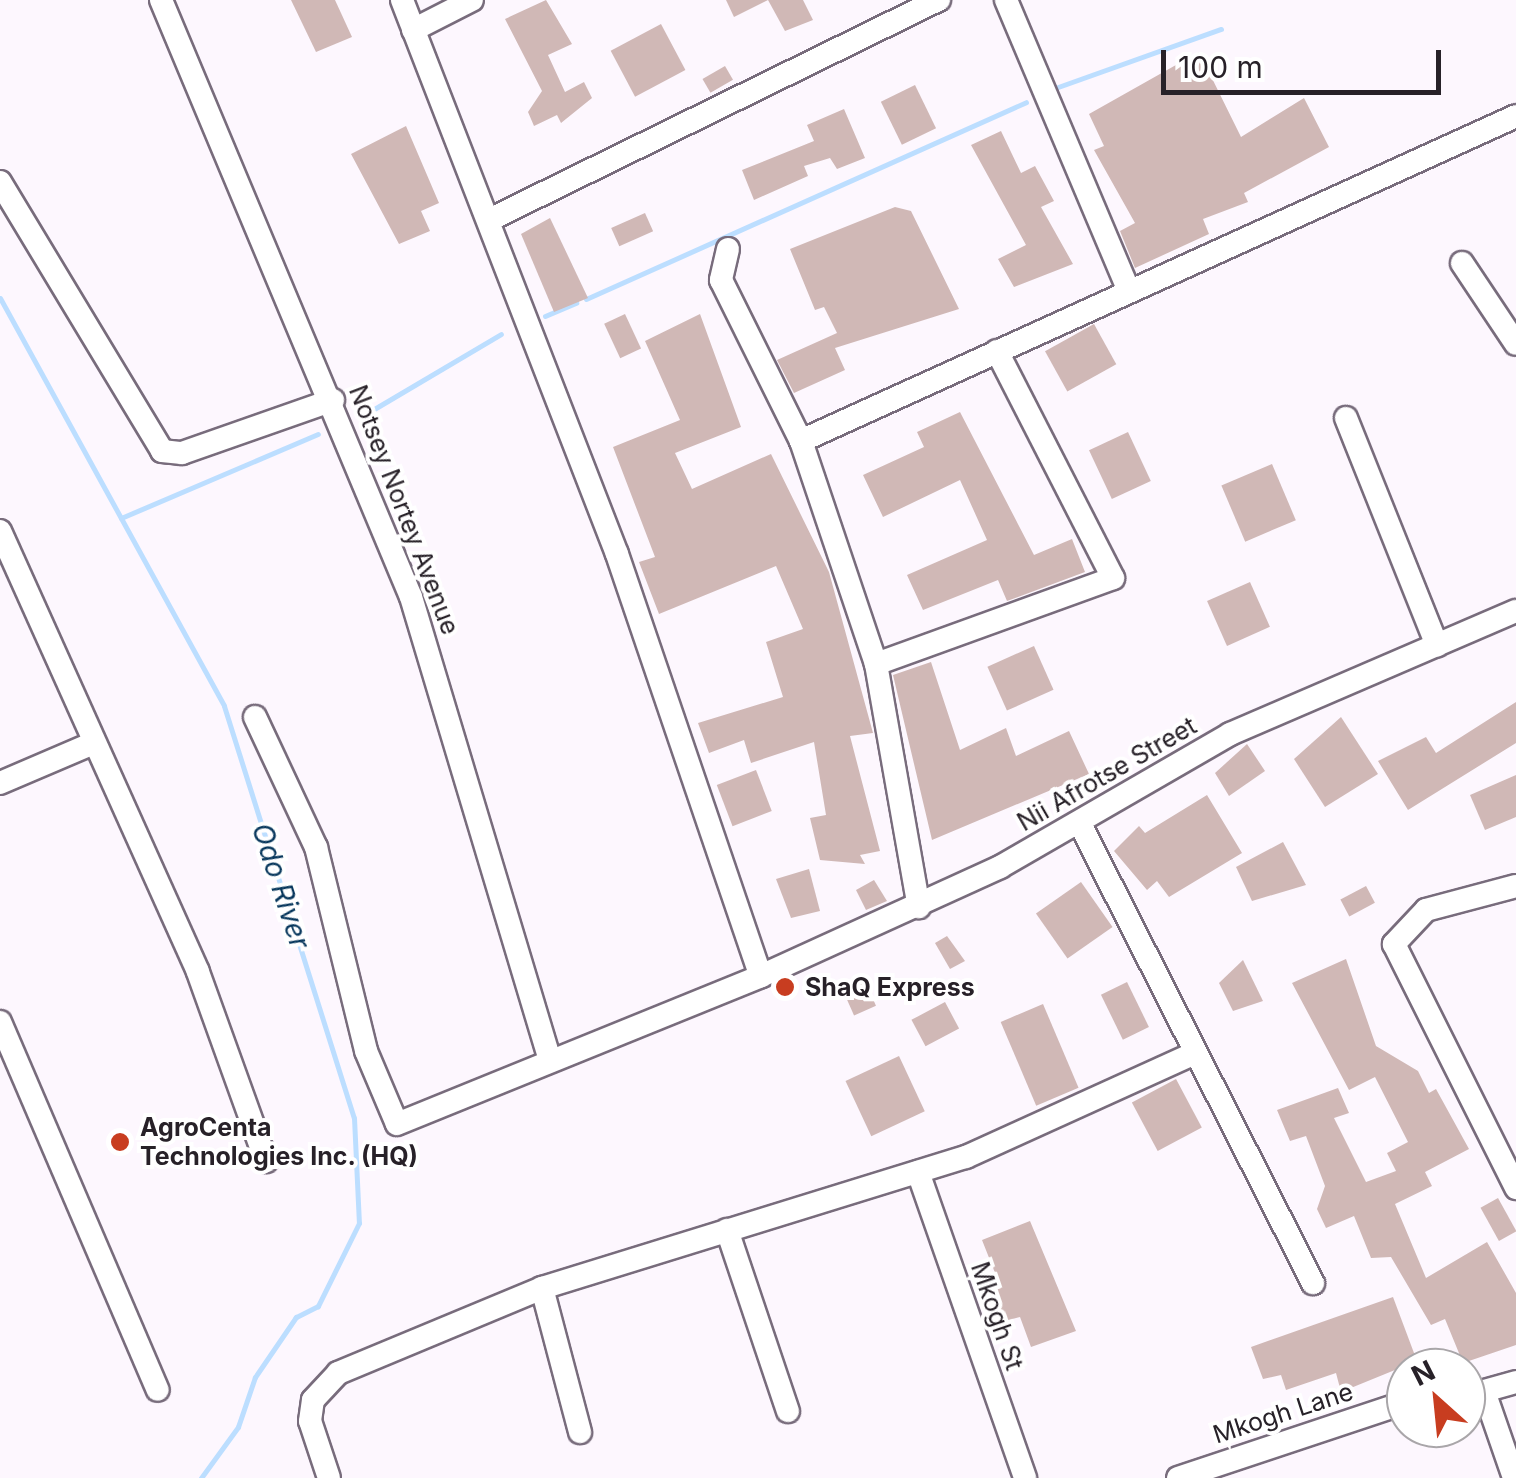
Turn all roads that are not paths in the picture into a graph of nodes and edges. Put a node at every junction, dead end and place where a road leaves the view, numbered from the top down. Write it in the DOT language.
graph roads {
  1 [pos="161,0"];
  2 [pos="402,0"];
  3 [pos="472,0"];
  4 [pos="939,0"];
  5 [pos="1006,0"];
  6 [pos="414,30"];
  7 [pos="1516,116"];
  8 [pos="0,182"];
  9 [pos="490,219"];
  10 [pos="728,249"];
  11 [pos="1462,263"];
  12 [pos="1129,291"];
  13 [pos="1516,344"];
  14 [pos="998,350"];
  15 [pos="333,400"];
  16 [pos="1346,418"];
  17 [pos="800,441"];
  18 [pos="0,531"];
  19 [pos="1516,612"];
  20 [pos="1436,646"];
  21 [pos="876,664"];
  22 [pos="255,717"];
  23 [pos="94,743"];
  24 [pos="0,783"];
  25 [pos="1080,824"];
  26 [pos="1516,886"];
  27 [pos="919,907"];
  28 [pos="761,976"];
  29 [pos="0,1022"];
  30 [pos="1195,1053"];
  31 [pos="549,1056"];
  32 [pos="266,1161"];
  33 [pos="918,1172"];
  34 [pos="1516,1188"];
  35 [pos="727,1230"];
  36 [pos="1313,1282"];
  37 [pos="542,1288"];
  38 [pos="1516,1382"];
  39 [pos="158,1390"];
  40 [pos="1486,1392"];
  41 [pos="1386,1409"];
  42 [pos="788,1411"];
  43 [pos="1486,1418"];
  44 [pos="580,1432"];
  45 [pos="329,1478"];
  46 [pos="1025,1478"];
  47 [pos="1178,1478"];
  48 [pos="1514,1478"];
  1 -- 15 [label="street, Notsey Nortey Avenue"];
  2 -- 6 [label="street"];
  3 -- 6 [label="street"];
  4 -- 9 [label="street"];
  5 -- 12 [label="street"];
  6 -- 9 [label="street"];
  7 -- 12 [label="street"];
  8 -- 15 [label="street"];
  9 -- 28 [label="street"];
  10 -- 17 [label="street"];
  11 -- 13 [label="street"];
  12 -- 14 [label="street"];
  14 -- 17 [label="street"];
  14 -- 21 [label="street"];
  15 -- 31 [label="street, Notsey Nortey Avenue"];
  16 -- 20 [label="street"];
  17 -- 21 [label="street"];
  18 -- 23 [label="street"];
  19 -- 20 [label="street, Nii Afrotse Street"];
  20 -- 25 [label="street, Nii Afrotse Street"];
  21 -- 27 [label="street"];
  22 -- 31 [label="street, Nii Afrotse Street"];
  23 -- 24 [label="street"];
  23 -- 32 [label="street"];
  25 -- 27 [label="street, Nii Afrotse Street"];
  25 -- 30 [label="street"];
  26 -- 34 [label="street"];
  27 -- 28 [label="street, Nii Afrotse Street"];
  28 -- 31 [label="street, Nii Afrotse Street"];
  29 -- 39 [label="street"];
  30 -- 33 [label="street"];
  30 -- 36 [label="street"];
  33 -- 35 [label="street"];
  33 -- 46 [label="street, Mkogh St"];
  35 -- 37 [label="street"];
  35 -- 42 [label="street"];
  37 -- 44 [label="street"];
  37 -- 45 [label="street"];
  38 -- 40 [label="street"];
  41 -- 47 [label="street, Mkogh Lane"];
  43 -- 48 [label="street"];
}
